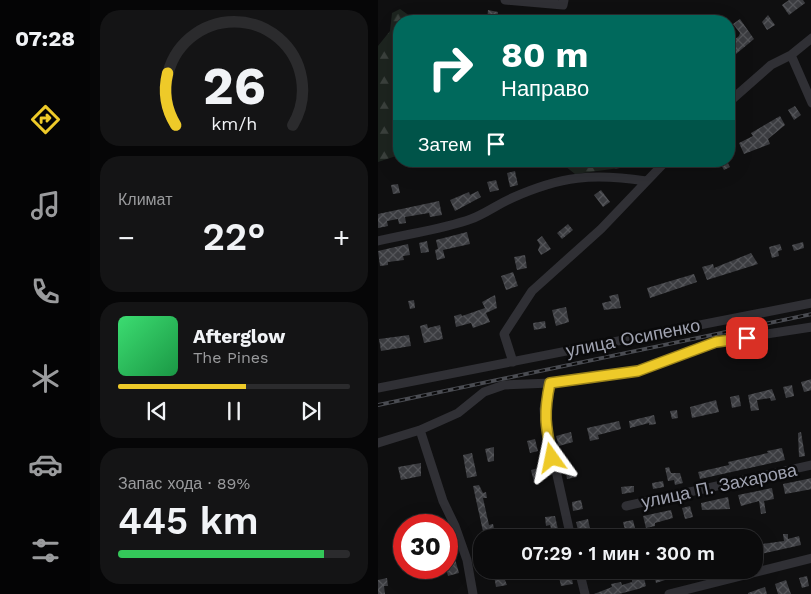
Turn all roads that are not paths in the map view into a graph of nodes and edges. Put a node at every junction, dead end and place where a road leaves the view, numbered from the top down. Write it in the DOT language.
graph roads {
  1 [pos="505,0"];
  2 [pos="564,3"];
  3 [pos="812,38"];
  4 [pos="791,55"];
  5 [pos="735,97"];
  6 [pos="812,103"];
  7 [pos="660,167"];
  8 [pos="646,182"];
  9 [pos="378,241"];
  10 [pos="812,303"];
  11 [pos="812,327"];
  12 [pos="513,362"];
  13 [pos="550,383"];
  14 [pos="378,388"];
  15 [pos="420,430"];
  16 [pos="378,443"];
  17 [pos="812,465"];
  18 [pos="626,506"];
  19 [pos="569,529"];
  20 [pos="812,558"];
  21 [pos="581,579"];
  22 [pos="473,594"];
  23 [pos="585,594"];
  24 [pos="669,594"];
  1 -- 2 [label="street"];
  3 -- 4 [label="street"];
  4 -- 5 [label="street"];
  4 -- 6 [label="street"];
  7 -- 8 [label="street"];
  8 -- 9 [label="street"];
  8 -- 12 [label="street"];
  10 -- 12 [label="street, улица Осипенко"];
  11 -- 13 [label="street"];
  12 -- 14 [label="street, улица Осипенко"];
  13 -- 15 [label="street"];
  13 -- 19 [label="street"];
  15 -- 16 [label="street"];
  15 -- 22 [label="street"];
  17 -- 18 [label="street, улица П. Захарова"];
  20 -- 24 [label="street"];
  21 -- 23 [label="street"];
}
